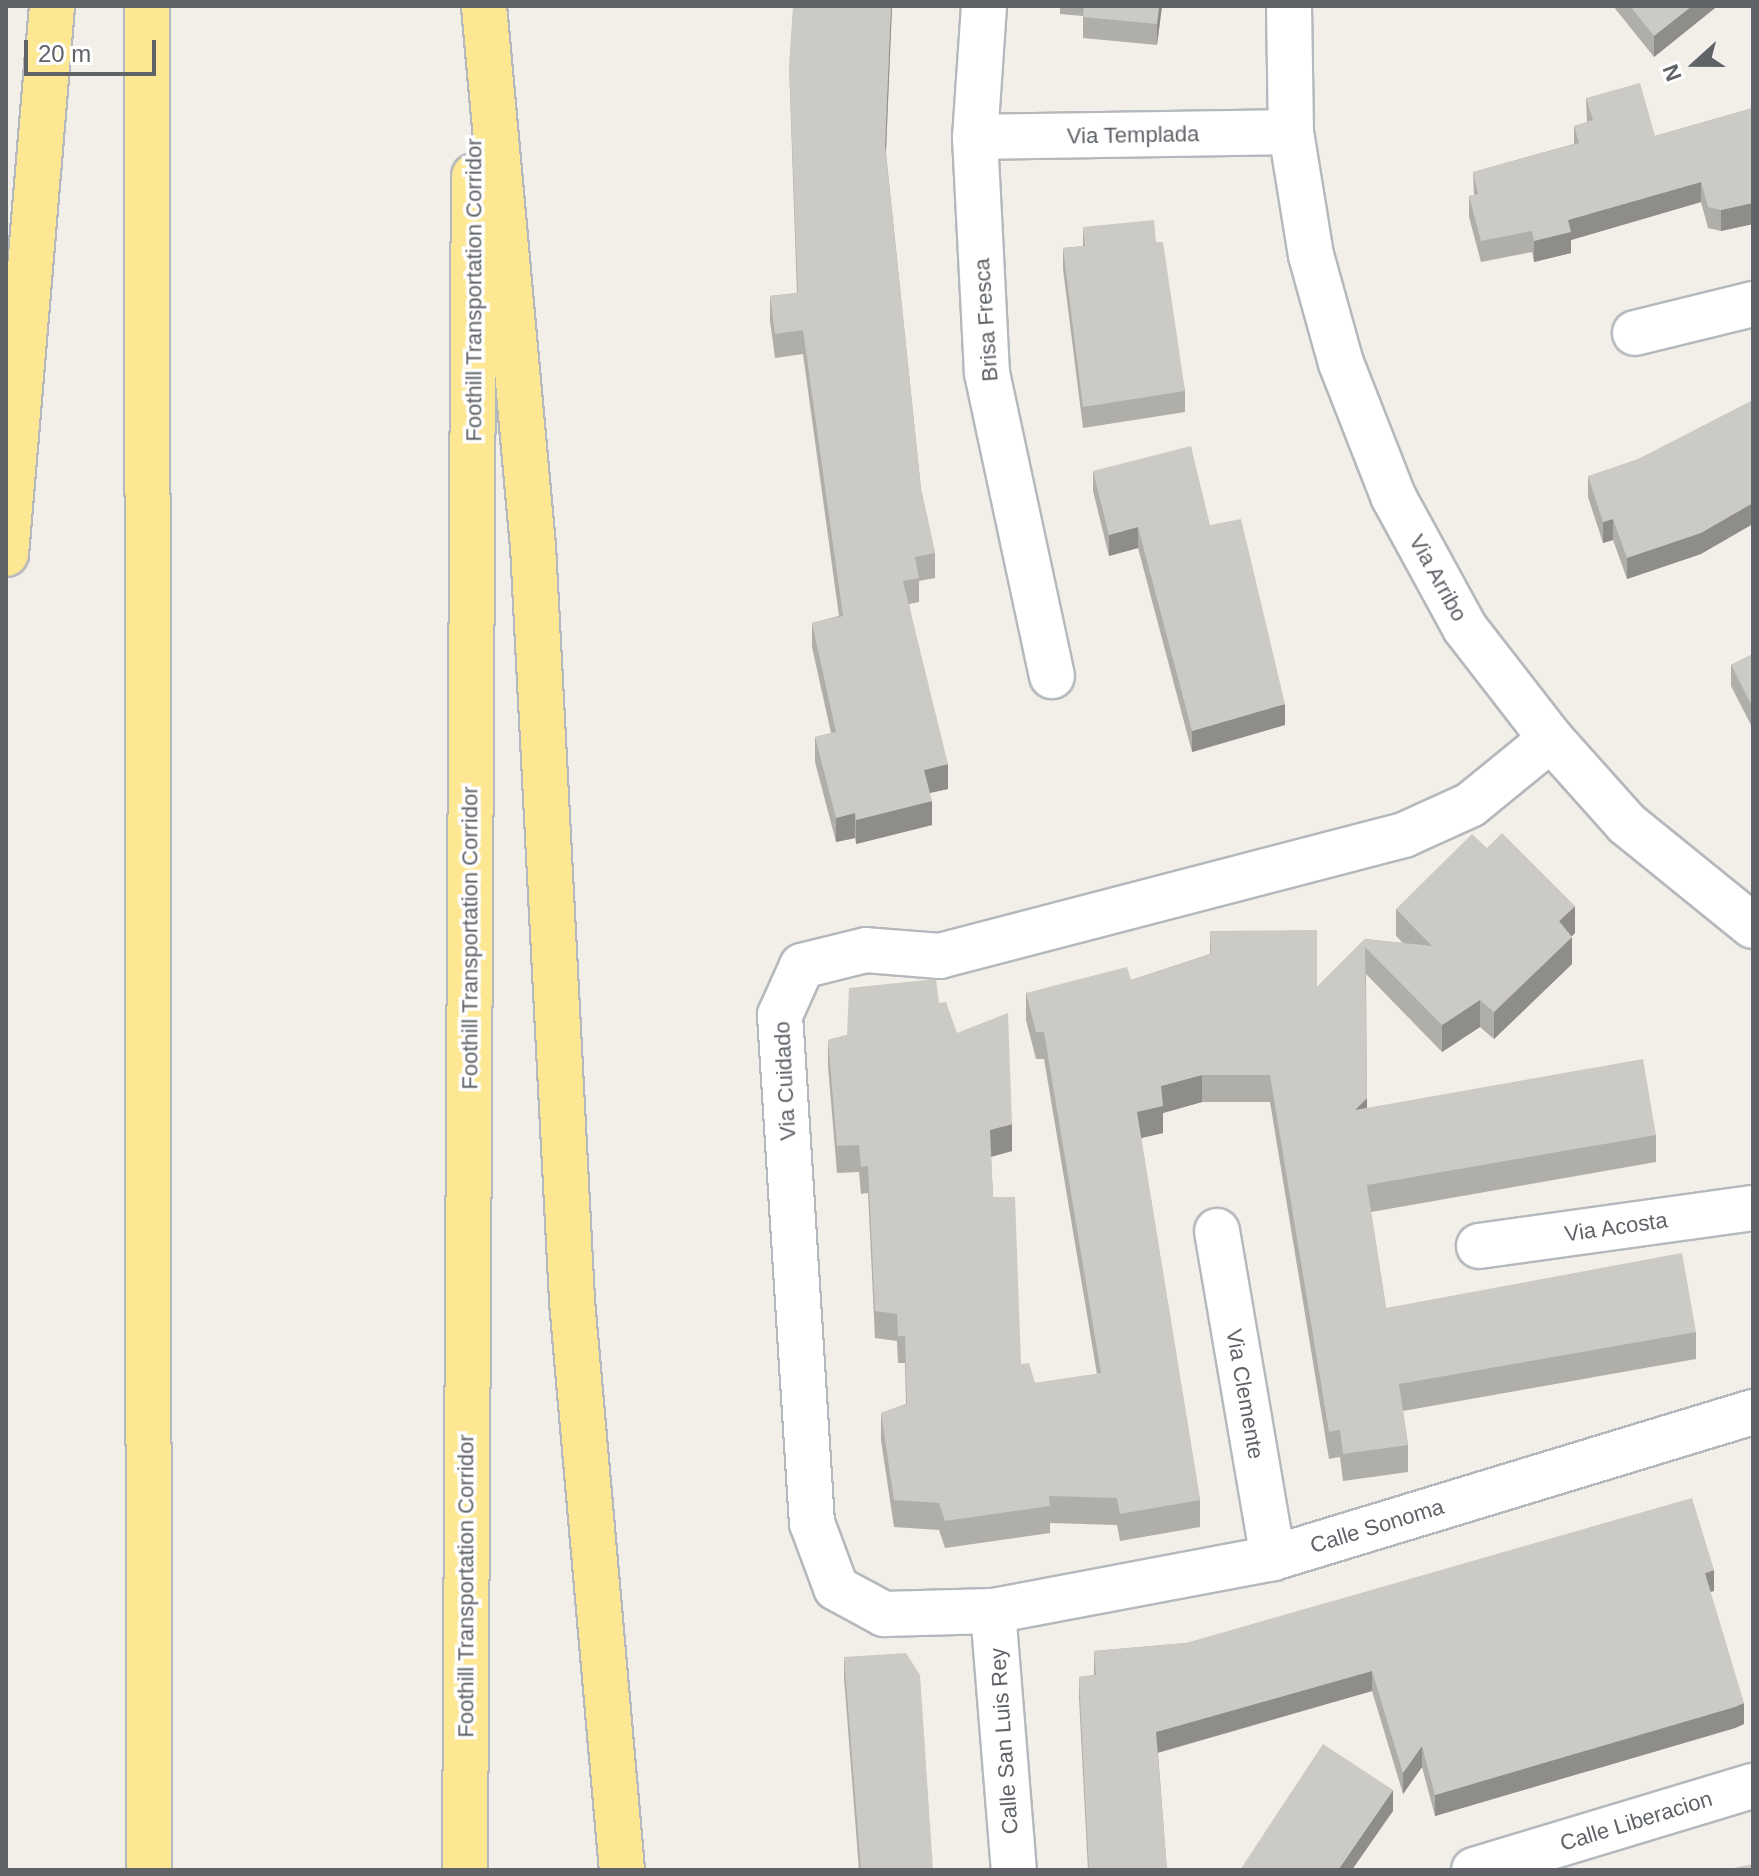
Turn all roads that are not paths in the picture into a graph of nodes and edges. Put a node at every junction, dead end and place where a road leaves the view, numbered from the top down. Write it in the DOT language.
graph roads {
  1 [pos="52,6"];
  2 [pos="147,6"];
  3 [pos="475,6"];
  4 [pos="484,6"];
  5 [pos="984,6"];
  6 [pos="1289,6"];
  7 [pos="1291,132"];
  8 [pos="975,137"];
  9 [pos="1753,304"];
  10 [pos="1635,333"];
  11 [pos="6,554"];
  12 [pos="1052,676"];
  13 [pos="1551,739"];
  14 [pos="1753,926"];
  15 [pos="1753,1208"];
  16 [pos="1217,1231"];
  17 [pos="1479,1246"];
  18 [pos="1753,1412"];
  19 [pos="1273,1558"];
  20 [pos="993,1611"];
  21 [pos="1753,1786"];
  22 [pos="149,1870"];
  23 [pos="465,1870"];
  24 [pos="622,1870"];
  25 [pos="1014,1870"];
  26 [pos="1474,1870"];
  1 -- 11 [label="highway"];
  2 -- 22 [label="highway"];
  3 -- 23 [label="highway, Foothill Transportation Corridor"];
  4 -- 24 [label="highway"];
  5 -- 8 [label="street, Brisa Fresca"];
  6 -- 7 [label="street, Via Arribo"];
  7 -- 8 [label="street, Via Templada"];
  7 -- 13 [label="street, Via Arribo"];
  8 -- 12 [label="street, Brisa Fresca"];
  9 -- 10 [label="street"];
  13 -- 14 [label="street, Via Arribo"];
  13 -- 20 [label="street, Via Cuidado"];
  15 -- 17 [label="street, Via Acosta"];
  16 -- 19 [label="street, Via Clemente"];
  18 -- 19 [label="street, Calle Sonoma"];
  19 -- 20 [label="street, Calle Sonoma"];
  20 -- 25 [label="street, Calle San Luis Rey"];
  21 -- 26 [label="street, Calle Liberacion"];
}
